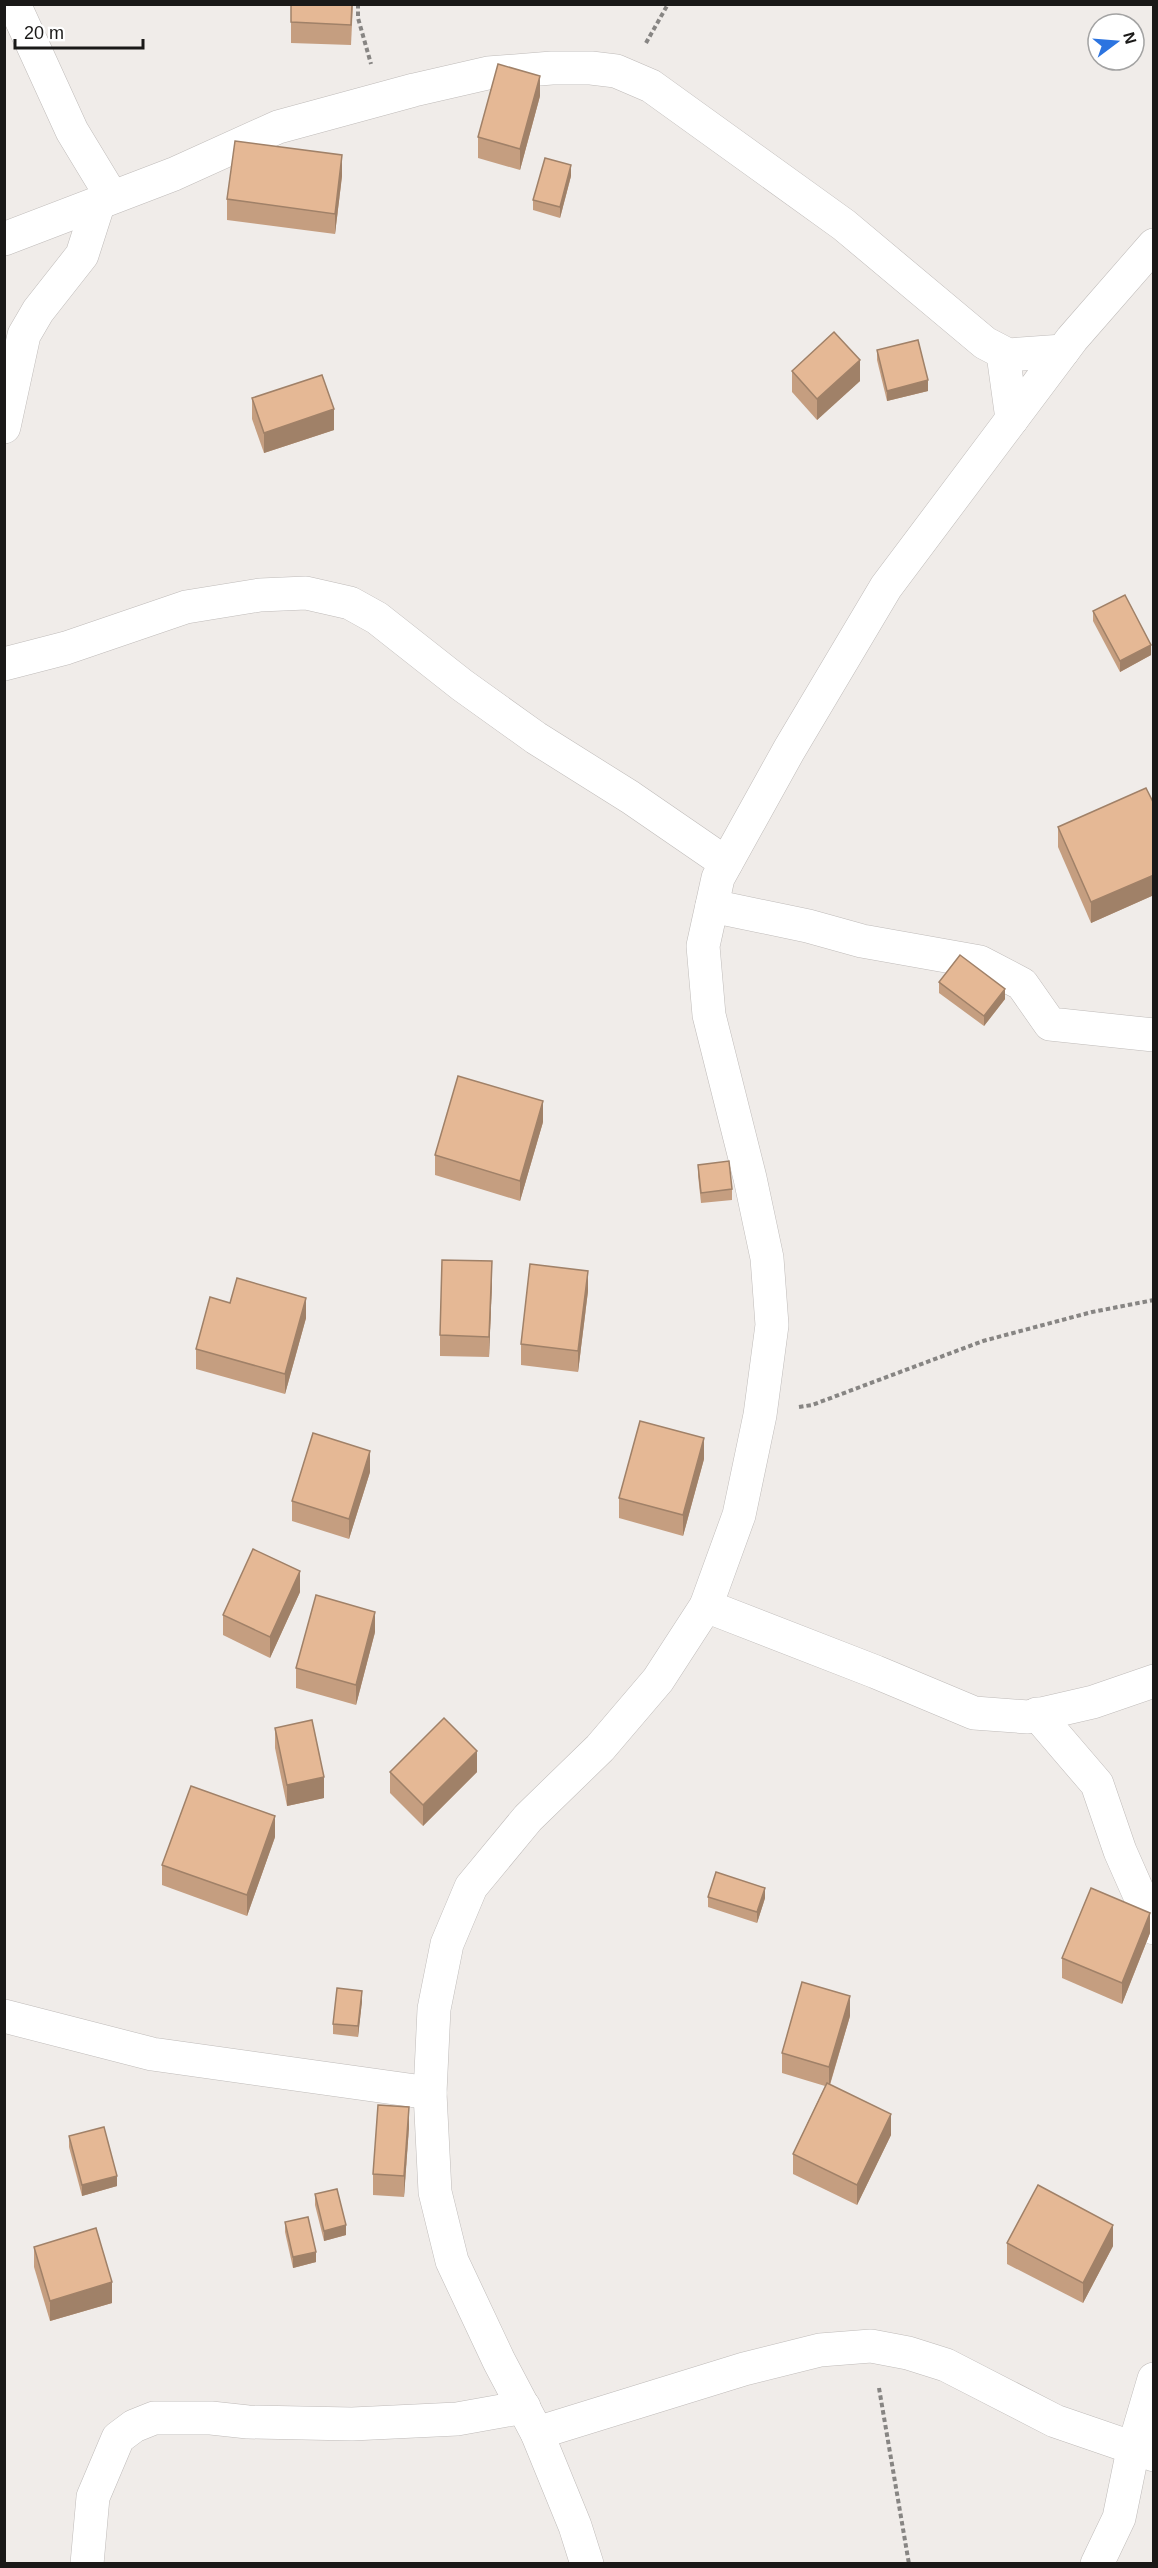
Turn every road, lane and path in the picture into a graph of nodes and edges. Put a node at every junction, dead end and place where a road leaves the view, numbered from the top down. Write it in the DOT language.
graph roads {
  1 [pos="14,4"];
  2 [pos="358,4"];
  3 [pos="384,98"];
  4 [pos="106,200"];
  5 [pos="4,239"];
  6 [pos="1154,245"];
  7 [pos="1063,351"];
  8 [pos="1003,354"];
  9 [pos="1012,419"];
  10 [pos="4,427"];
  11 [pos="4,664"];
  12 [pos="726,863"];
  13 [pos="712,906"];
  14 [pos="1154,1035"];
  15 [pos="1154,1300"];
  16 [pos="760,1415"];
  17 [pos="706,1606"];
  18 [pos="1154,1681"];
  19 [pos="1037,1714"];
  20 [pos="1154,1928"];
  21 [pos="4,2016"];
  22 [pos="430,2093"];
  23 [pos="871,2346"];
  24 [pos="1154,2379"];
  25 [pos="530,2420"];
  26 [pos="1143,2453"];
  27 [pos="87,2564"];
  28 [pos="587,2564"];
  29 [pos="909,2564"];
  30 [pos="1097,2564"];
  1 -- 4 [label="street"];
  2 -- 3 [label="path"];
  3 -- 4 [label="street"];
  3 -- 8 [label="street"];
  4 -- 5 [label="street"];
  4 -- 10 [label="street"];
  6 -- 7 [label="street"];
  7 -- 8 [label="street"];
  7 -- 9 [label="street"];
  8 -- 9 [label="street"];
  9 -- 12 [label="street"];
  11 -- 12 [label="street"];
  12 -- 13 [label="street"];
  13 -- 14 [label="street"];
  13 -- 16 [label="street"];
  15 -- 16 [label="path"];
  16 -- 17 [label="street"];
  17 -- 19 [label="street"];
  17 -- 22 [label="street"];
  18 -- 19 [label="street"];
  19 -- 20 [label="street"];
  21 -- 22 [label="street"];
  22 -- 25 [label="street"];
  23 -- 25 [label="street"];
  23 -- 26 [label="street"];
  23 -- 29 [label="path"];
  24 -- 26 [label="street"];
  25 -- 27 [label="street"];
  25 -- 28 [label="street"];
  26 -- 30 [label="street"];
}
